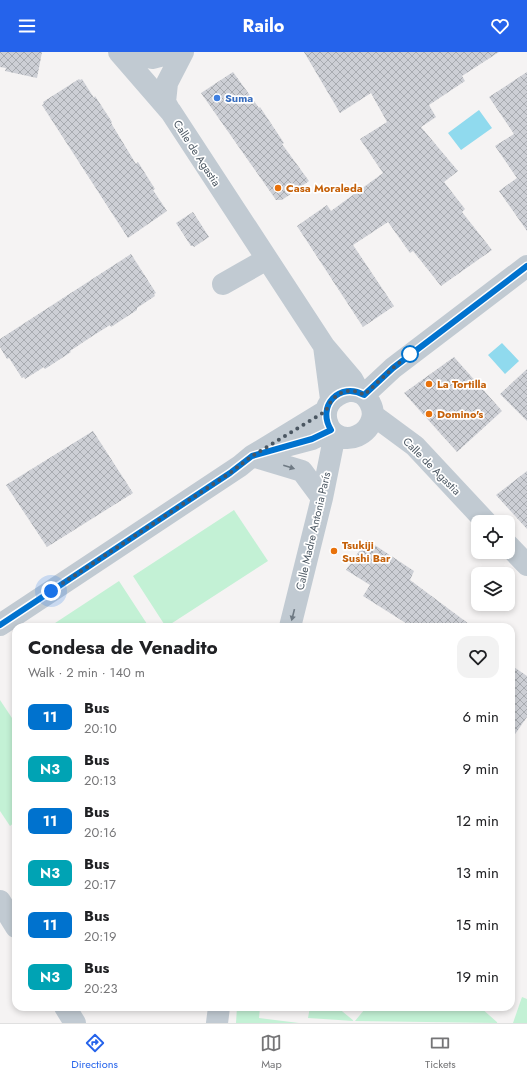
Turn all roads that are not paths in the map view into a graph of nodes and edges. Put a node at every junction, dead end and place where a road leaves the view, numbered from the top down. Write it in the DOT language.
graph roads {
  1 [pos="119,52"];
  2 [pos="132,52"];
  3 [pos="175,52"];
  4 [pos="183,52"];
  5 [pos="171,112"];
  6 [pos="267,259"];
  7 [pos="527,266"];
  8 [pos="223,284"];
  9 [pos="324,346"];
  10 [pos="361,394"];
  11 [pos="373,415"];
  12 [pos="331,419"];
  13 [pos="252,456"];
  14 [pos="322,498"];
  15 [pos="479,515"];
  16 [pos="515,552"];
  17 [pos="527,565"];
  18 [pos="291,623"];
  19 [pos="0,625"];
  20 [pos="0,901"];
  21 [pos="12,920"];
  22 [pos="68,1011"];
  23 [pos="218,1011"];
  24 [pos="75,1023"];
  25 [pos="217,1023"];
  1 -- 5 [label="street, Calle de Agastia"];
  2 -- 3 [label="street"];
  4 -- 5 [label="street"];
  5 -- 6 [label="street, Calle de Agastia"];
  6 -- 8 [label="street"];
  6 -- 9 [label="street, Calle de Agastia"];
  7 -- 10 [label="street"];
  9 -- 10 [label="street, Calle de Agastia"];
  9 -- 12 [label="street, Calle de Agastia"];
  10 -- 11 [label="street"];
  10 -- 12 [label="street"];
  11 -- 12 [label="street"];
  11 -- 15 [label="street, Calle de Agastia"];
  12 -- 13 [label="street"];
  12 -- 14 [label="street, Calle Madre Antonia París"];
  13 -- 14 [label="street, one-way"];
  13 -- 19 [label="street"];
  14 -- 18 [label="street, Calle Madre Antonia París, one-way"];
  16 -- 17 [label="street"];
  20 -- 21 [label="street"];
  22 -- 24 [label="street"];
  23 -- 25 [label="street"];
}
